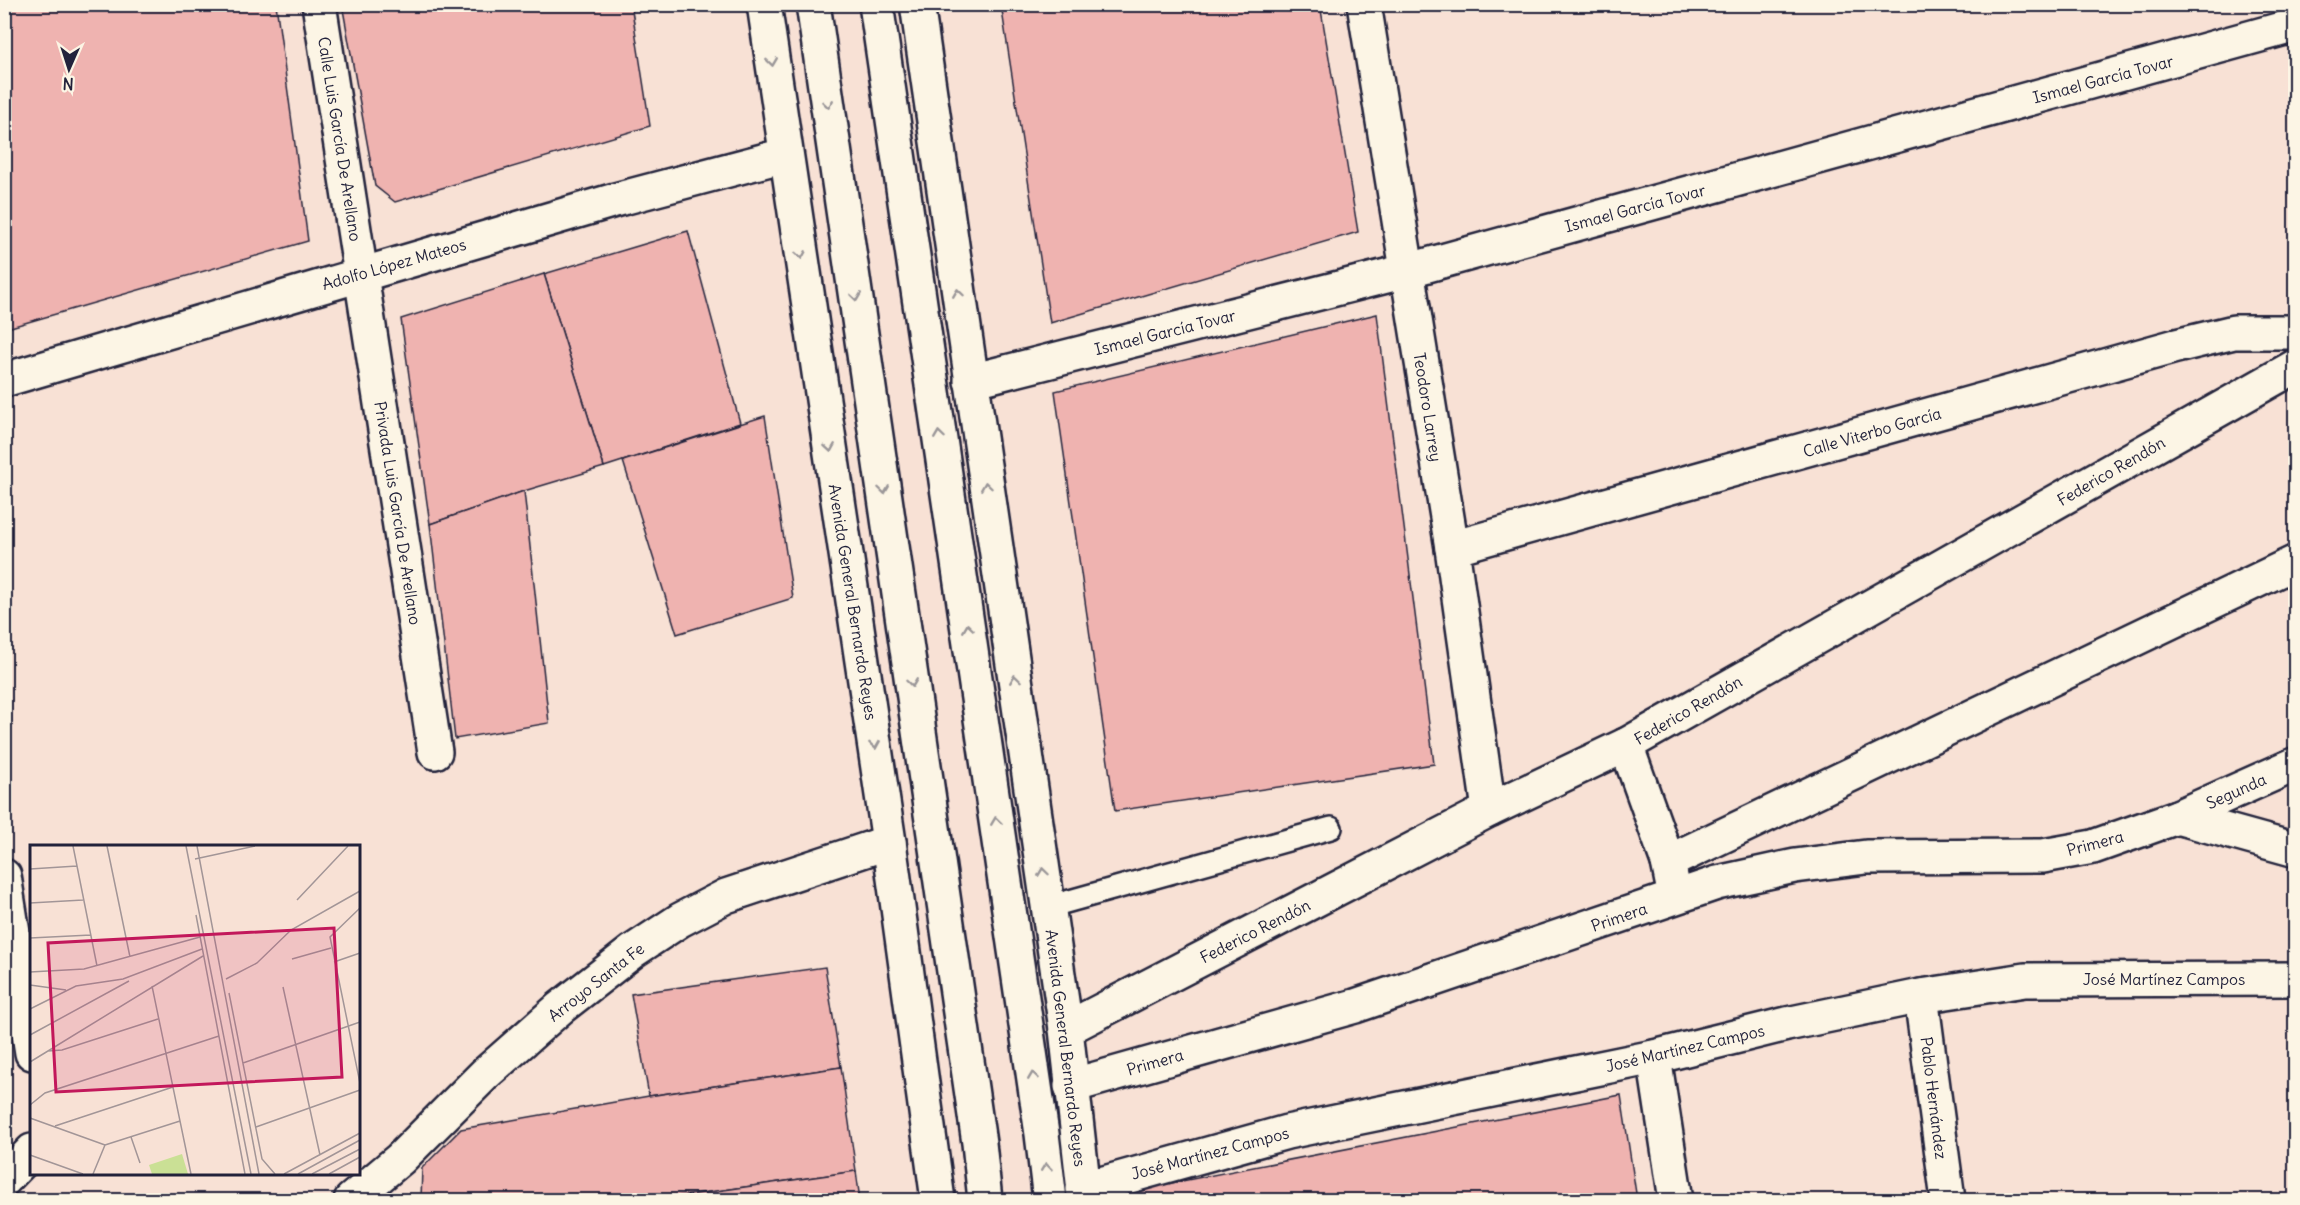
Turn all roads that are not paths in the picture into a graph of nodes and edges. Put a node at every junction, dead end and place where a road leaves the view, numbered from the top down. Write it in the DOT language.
graph roads {
  1 [pos="319,4"];
  2 [pos="764,4"];
  3 [pos="813,4"];
  4 [pos="876,4"];
  5 [pos="917,4"];
  6 [pos="1364,4"];
  7 [pos="2295,25"];
  8 [pos="785,155"];
  9 [pos="1406,271"];
  10 [pos="360,274"];
  11 [pos="2295,332"];
  12 [pos="2295,366"];
  13 [pos="4,380"];
  14 [pos="971,381"];
  15 [pos="1452,548"];
  16 [pos="2295,562"];
  17 [pos="1626,745"];
  18 [pos="435,752"];
  19 [pos="2295,764"];
  20 [pos="1489,810"];
  21 [pos="2177,817"];
  22 [pos="1331,828"];
  23 [pos="889,842"];
  24 [pos="2295,850"];
  25 [pos="1668,862"];
  26 [pos="4,876"];
  27 [pos="1674,899"];
  28 [pos="1048,907"];
  29 [pos="9,932"];
  30 [pos="2295,979"];
  31 [pos="1921,996"];
  32 [pos="1066,1029"];
  33 [pos="30,1041"];
  34 [pos="1654,1057"];
  35 [pos="1071,1086"];
  36 [pos="30,1153"];
  37 [pos="4,1180"];
  38 [pos="1084,1195"];
  39 [pos="351,1200"];
  40 [pos="938,1200"];
  41 [pos="985,1200"];
  42 [pos="1050,1200"];
  43 [pos="1676,1200"];
  44 [pos="1948,1200"];
  1 -- 10 [label="street, Calle Luis García De Arellano"];
  2 -- 8 [label="street, Avenida General Bernardo Reyes, one-way"];
  3 -- 41 [label="street, one-way"];
  42 -- 4 [label="street, Avenida General Bernardo Reyes, one-way"];
  14 -- 5 [label="street, Avenida General Bernardo Reyes, one-way"];
  6 -- 9 [label="street, Teodoro Larrey"];
  7 -- 9 [label="street, Ismael García Tovar"];
  8 -- 10 [label="street, Adolfo López Mateos"];
  8 -- 23 [label="street, Avenida General Bernardo Reyes, one-way"];
  9 -- 14 [label="street, Ismael García Tovar"];
  9 -- 15 [label="street, Teodoro Larrey"];
  10 -- 13 [label="street, Adolfo López Mateos"];
  10 -- 18 [label="street, Privada Luis García De Arellano"];
  11 -- 15 [label="street, Calle Viterbo García"];
  12 -- 17 [label="street, Federico Rendón"];
  28 -- 14 [label="street, Avenida General Bernardo Reyes, one-way"];
  15 -- 20 [label="street, Teodoro Larrey"];
  16 -- 25 [label="street"];
  17 -- 20 [label="street, Federico Rendón"];
  17 -- 25 [label="street"];
  19 -- 21 [label="street, Segunda"];
  20 -- 32 [label="street, Federico Rendón"];
  21 -- 24 [label="street"];
  21 -- 27 [label="street, Primera"];
  22 -- 28 [label="lane"];
  23 -- 39 [label="street, Arroyo Santa Fe"];
  23 -- 40 [label="street, Avenida General Bernardo Reyes"];
  25 -- 27 [label="street"];
  26 -- 29 [label="street"];
  27 -- 35 [label="street, Primera"];
  28 -- 32 [label="street, Avenida General Bernardo Reyes"];
  29 -- 33 [label="street"];
  30 -- 31 [label="street, José Martínez Campos"];
  31 -- 34 [label="street, José Martínez Campos"];
  31 -- 44 [label="street, Pablo Hernández"];
  32 -- 35 [label="street, Avenida General Bernardo Reyes"];
  34 -- 38 [label="street, José Martínez Campos"];
  34 -- 43 [label="street"];
  35 -- 38 [label="street, Avenida General Bernardo Reyes"];
  36 -- 37 [label="street"];
}
